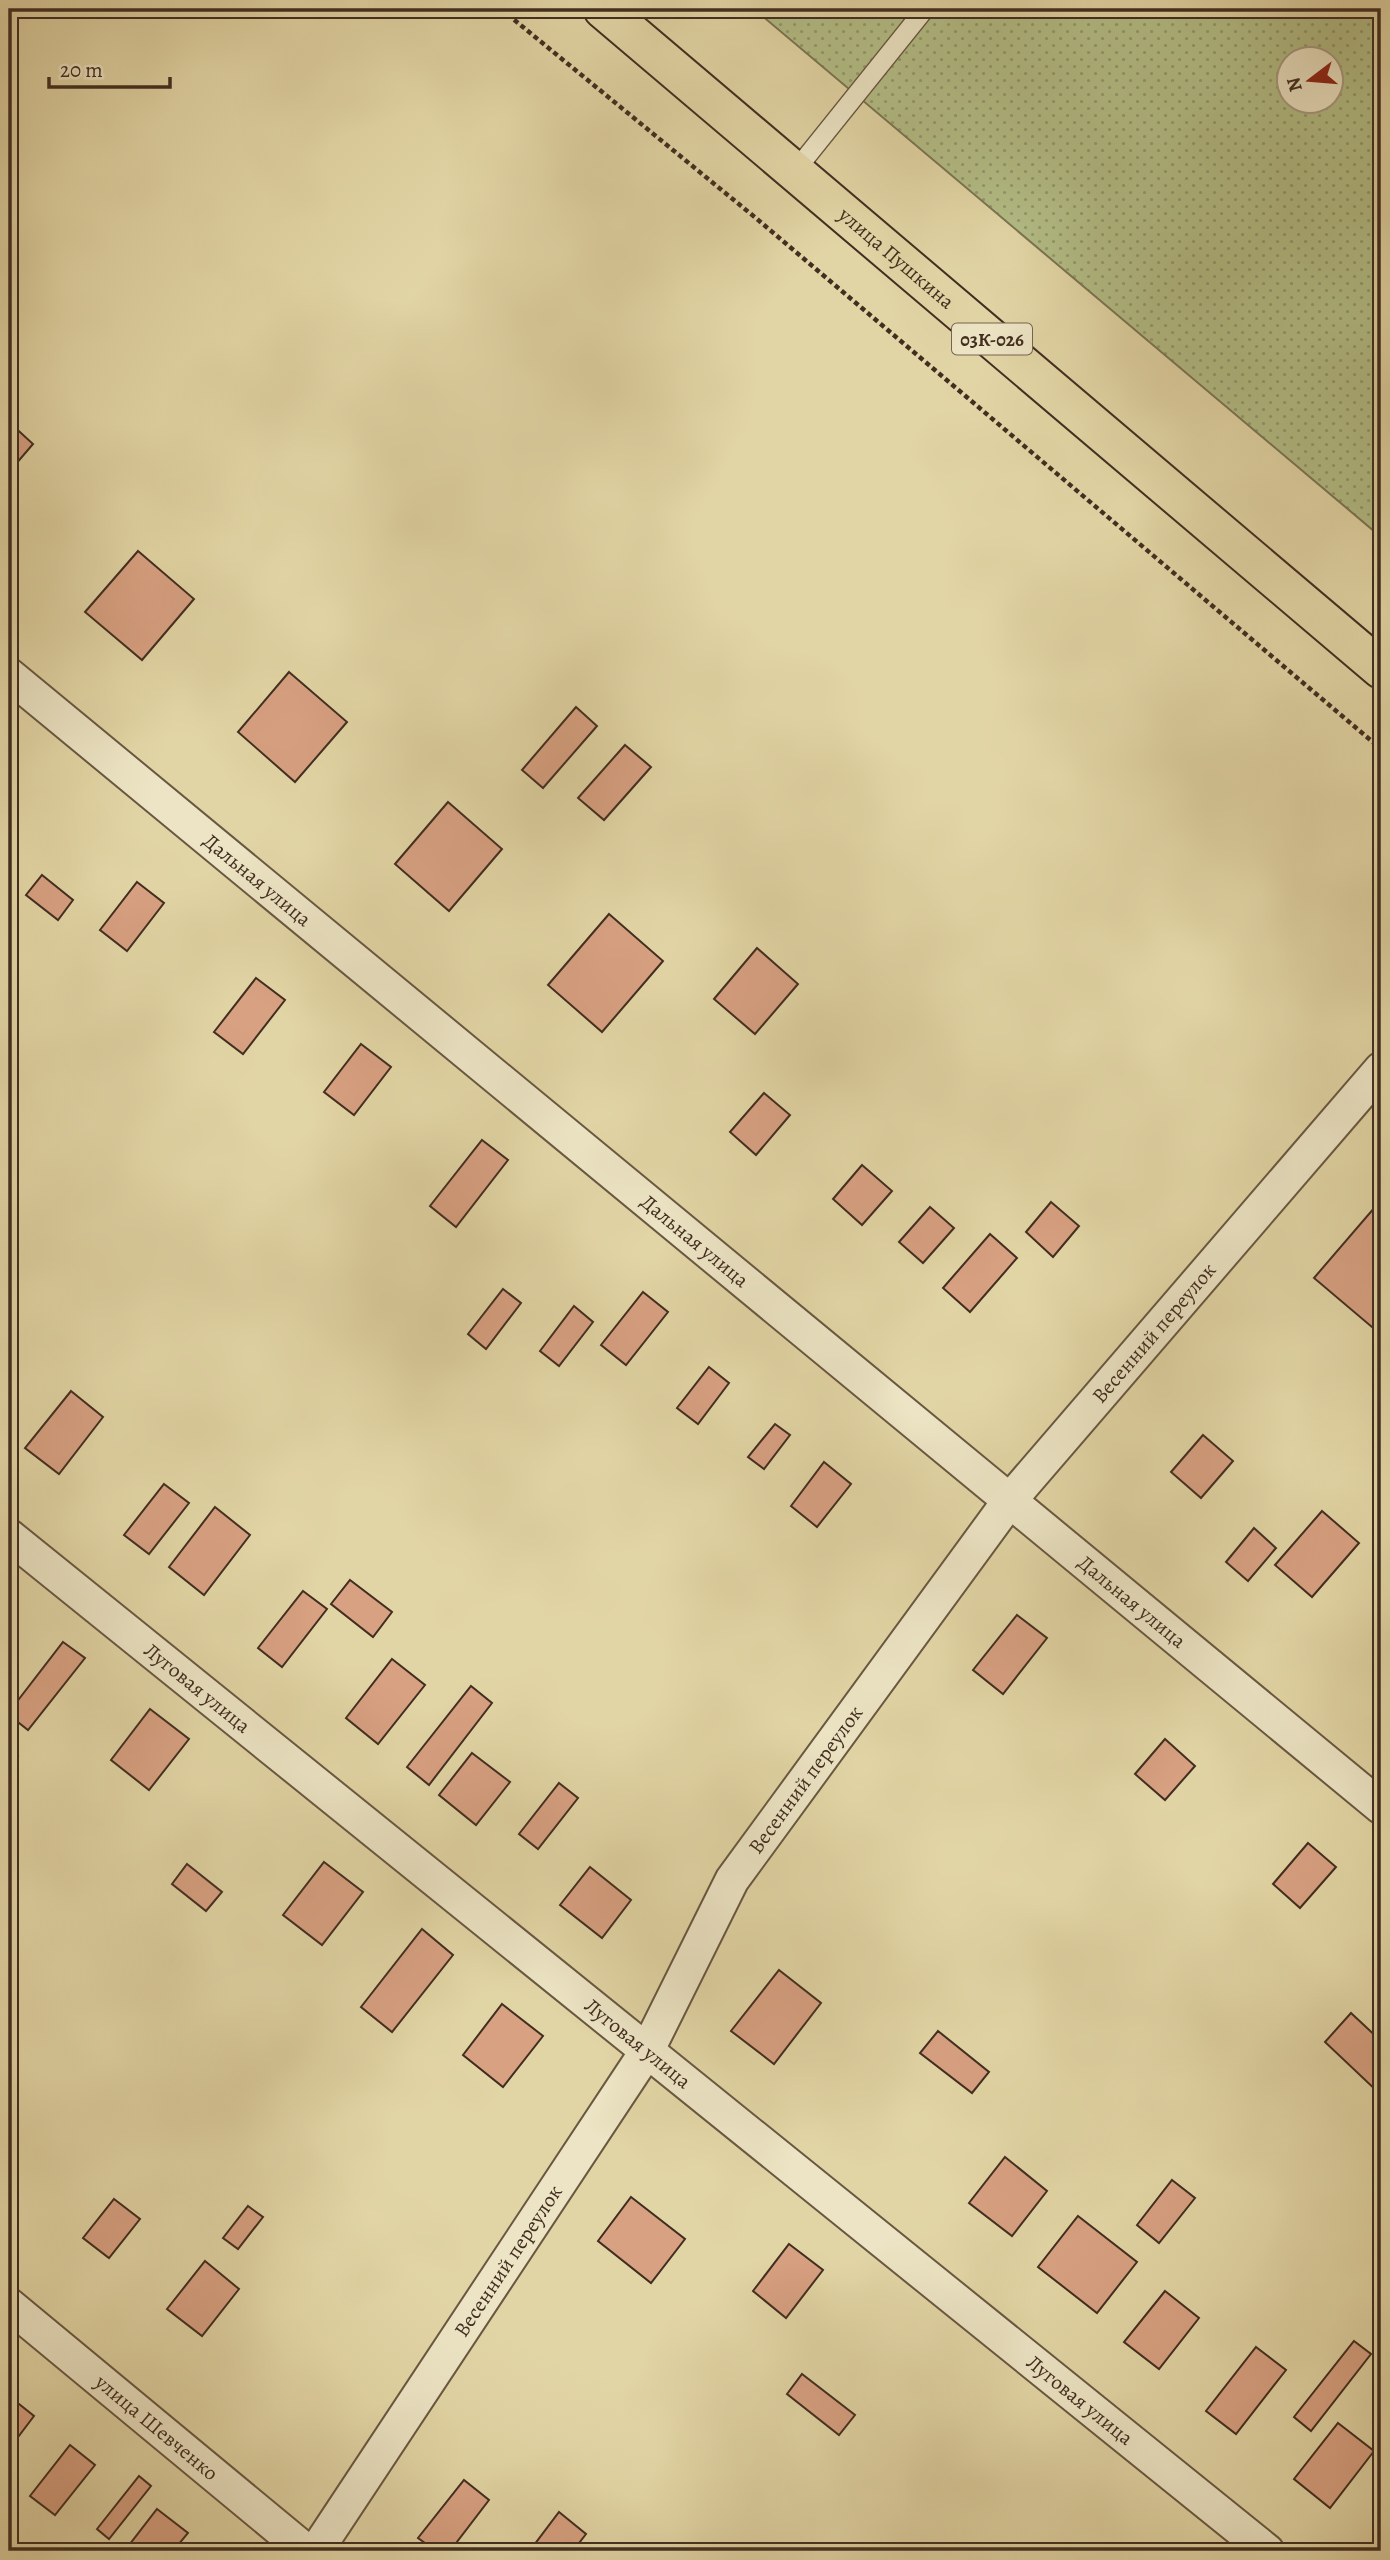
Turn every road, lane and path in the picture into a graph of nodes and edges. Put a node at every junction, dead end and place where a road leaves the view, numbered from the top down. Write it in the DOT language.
graph roads {
  1 [pos="501,9"];
  2 [pos="603,9"];
  3 [pos="925,9"];
  4 [pos="795,171"];
  5 [pos="1381,669"];
  6 [pos="9,675"];
  7 [pos="1381,749"];
  8 [pos="1381,1069"];
  9 [pos="1010,1500"];
  10 [pos="9,1536"];
  11 [pos="1381,1807"];
  12 [pos="647,2051"];
  13 [pos="9,2305"];
  14 [pos="306,2551"];
  15 [pos="316,2551"];
  16 [pos="1267,2551"];
  1 -- 7 [label="path"];
  2 -- 4 [label="main road, улица Пушкина / 03К-026"];
  3 -- 4 [label="lane"];
  4 -- 5 [label="main road, улица Пушкина / 03К-026"];
  6 -- 9 [label="street, Дальная улица"];
  8 -- 9 [label="street, Весенний переулок"];
  9 -- 11 [label="street, Дальная улица"];
  9 -- 12 [label="street, Весенний переулок"];
  10 -- 12 [label="street, Луговая улица"];
  12 -- 15 [label="street, Весенний переулок"];
  12 -- 16 [label="street, Луговая улица"];
  13 -- 14 [label="street, улица Шевченко"];
}
